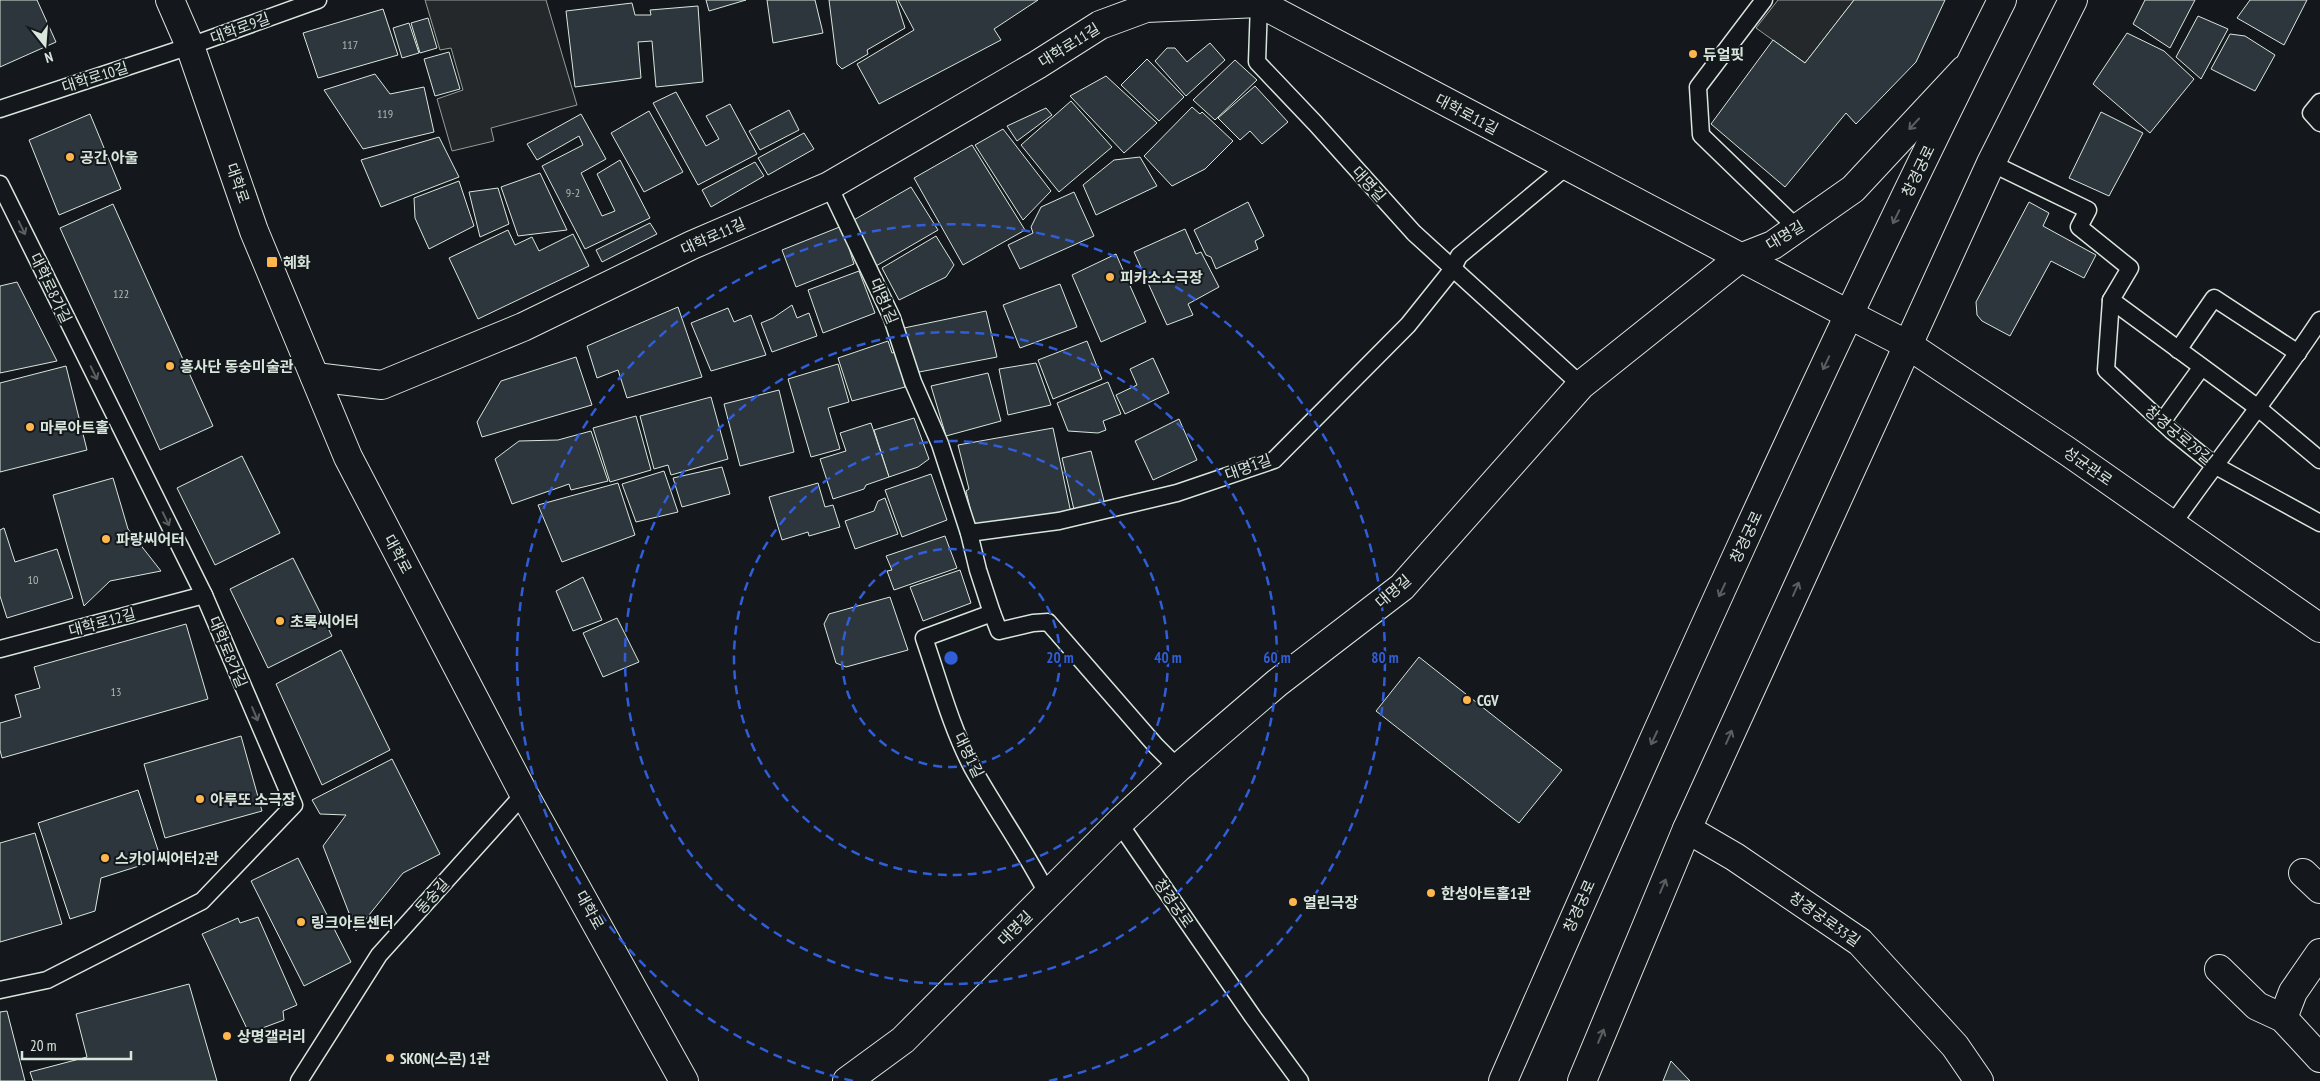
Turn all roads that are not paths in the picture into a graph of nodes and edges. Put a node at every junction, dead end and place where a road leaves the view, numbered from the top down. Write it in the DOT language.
graph roads {
  1 [pos="170,0"];
  2 [pos="318,0"];
  3 [pos="1764,0"];
  4 [pos="2002,0"];
  5 [pos="2073,0"];
  6 [pos="1259,3"];
  7 [pos="1145,4"];
  8 [pos="190,46"];
  9 [pos="1971,63"];
  10 [pos="2320,102"];
  11 [pos="0,109"];
  12 [pos="2320,123"];
  13 [pos="1992,163"];
  14 [pos="1566,167"];
  15 [pos="0,184"];
  16 [pos="829,186"];
  17 [pos="1798,229"];
  18 [pos="1740,258"];
  19 [pos="1452,270"];
  20 [pos="2110,300"];
  21 [pos="1848,314"];
  22 [pos="2320,320"];
  23 [pos="1908,345"];
  24 [pos="2178,350"];
  25 [pos="2298,353"];
  26 [pos="2201,368"];
  27 [pos="315,377"];
  28 [pos="1581,385"];
  29 [pos="2258,408"];
  30 [pos="2162,422"];
  31 [pos="2320,460"];
  32 [pos="2214,465"];
  33 [pos="2320,523"];
  34 [pos="2172,525"];
  35 [pos="969,533"];
  36 [pos="204,595"];
  37 [pos="992,613"];
  38 [pos="2320,628"];
  39 [pos="0,649"];
  40 [pos="1178,768"];
  41 [pos="524,794"];
  42 [pos="1119,823"];
  43 [pos="1687,829"];
  44 [pos="1048,895"];
  45 [pos="2320,953"];
  46 [pos="2219,969"];
  47 [pos="0,990"];
  48 [pos="2283,1018"];
  49 [pos="2320,1058"];
  50 [pos="299,1081"];
  51 [pos="684,1081"];
  52 [pos="847,1081"];
  53 [pos="1300,1081"];
  54 [pos="1503,1081"];
  55 [pos="1582,1081"];
  56 [pos="1979,1081"];
  1 -- 8 [label="street, 대학로"];
  2 -- 8 [label="lane, 대학로9길"];
  3 -- 17 [label="lane"];
  4 -- 9 [label="street, 창경궁로"];
  5 -- 13 [label="street"];
  6 -- 7 [label="street, 대학로11길"];
  6 -- 14 [label="street, 대학로11길"];
  6 -- 19 [label="lane, 대명길"];
  7 -- 16 [label="street, 대학로11길"];
  8 -- 11 [label="lane, 대학로10길"];
  8 -- 27 [label="street, 대학로"];
  9 -- 17 [label="street, 대명길, one-way"];
  9 -- 21 [label="street, 창경궁로, one-way"];
  10 -- 12 [label="lane"];
  13 -- 20 [label="lane"];
  13 -- 23 [label="street"];
  14 -- 18 [label="street, 대학로11길"];
  14 -- 19 [label="lane, 대명1길"];
  15 -- 36 [label="lane, 대학로8가길, one-way"];
  16 -- 27 [label="street, 대학로11길"];
  16 -- 35 [label="lane, 대명1길"];
  17 -- 18 [label="street, 대명길"];
  18 -- 21 [label="street, 대학로11길"];
  18 -- 28 [label="street, 대명길"];
  19 -- 28 [label="lane, 대명길"];
  19 -- 35 [label="lane, 대명1길"];
  20 -- 24 [label="lane"];
  20 -- 30 [label="lane, 창경궁로29길"];
  21 -- 23 [label="street, 성균관로"];
  21 -- 54 [label="street, 창경궁로, one-way"];
  22 -- 25 [label="lane"];
  23 -- 34 [label="street, 성균관로"];
  43 -- 23 [label="street, one-way"];
  24 -- 25 [label="lane"];
  24 -- 26 [label="lane"];
  25 -- 29 [label="lane"];
  26 -- 29 [label="lane"];
  26 -- 30 [label="lane"];
  27 -- 41 [label="street, 대학로"];
  28 -- 40 [label="street, 대명길"];
  29 -- 31 [label="lane"];
  29 -- 32 [label="lane"];
  30 -- 32 [label="lane, 창경궁로29길"];
  32 -- 33 [label="lane, 창경궁로29길"];
  32 -- 34 [label="lane"];
  34 -- 38 [label="street, 성균관로"];
  35 -- 37 [label="lane, 대명1길"];
  36 -- 39 [label="lane, 대학로12길"];
  36 -- 47 [label="lane, 대학로8가길, one-way"];
  37 -- 40 [label="lane"];
  37 -- 44 [label="lane, 대명1길"];
  40 -- 42 [label="street, 대명길"];
  41 -- 50 [label="lane, 동숭길"];
  41 -- 51 [label="street, 대학로"];
  42 -- 44 [label="street, 대명길"];
  42 -- 53 [label="lane, 창경궁로"];
  55 -- 43 [label="street, one-way"];
  43 -- 56 [label="street, 창경궁로33길"];
  44 -- 52 [label="street, 대명길"];
  45 -- 48 [label="street"];
  46 -- 48 [label="street"];
  48 -- 49 [label="street"];
}
